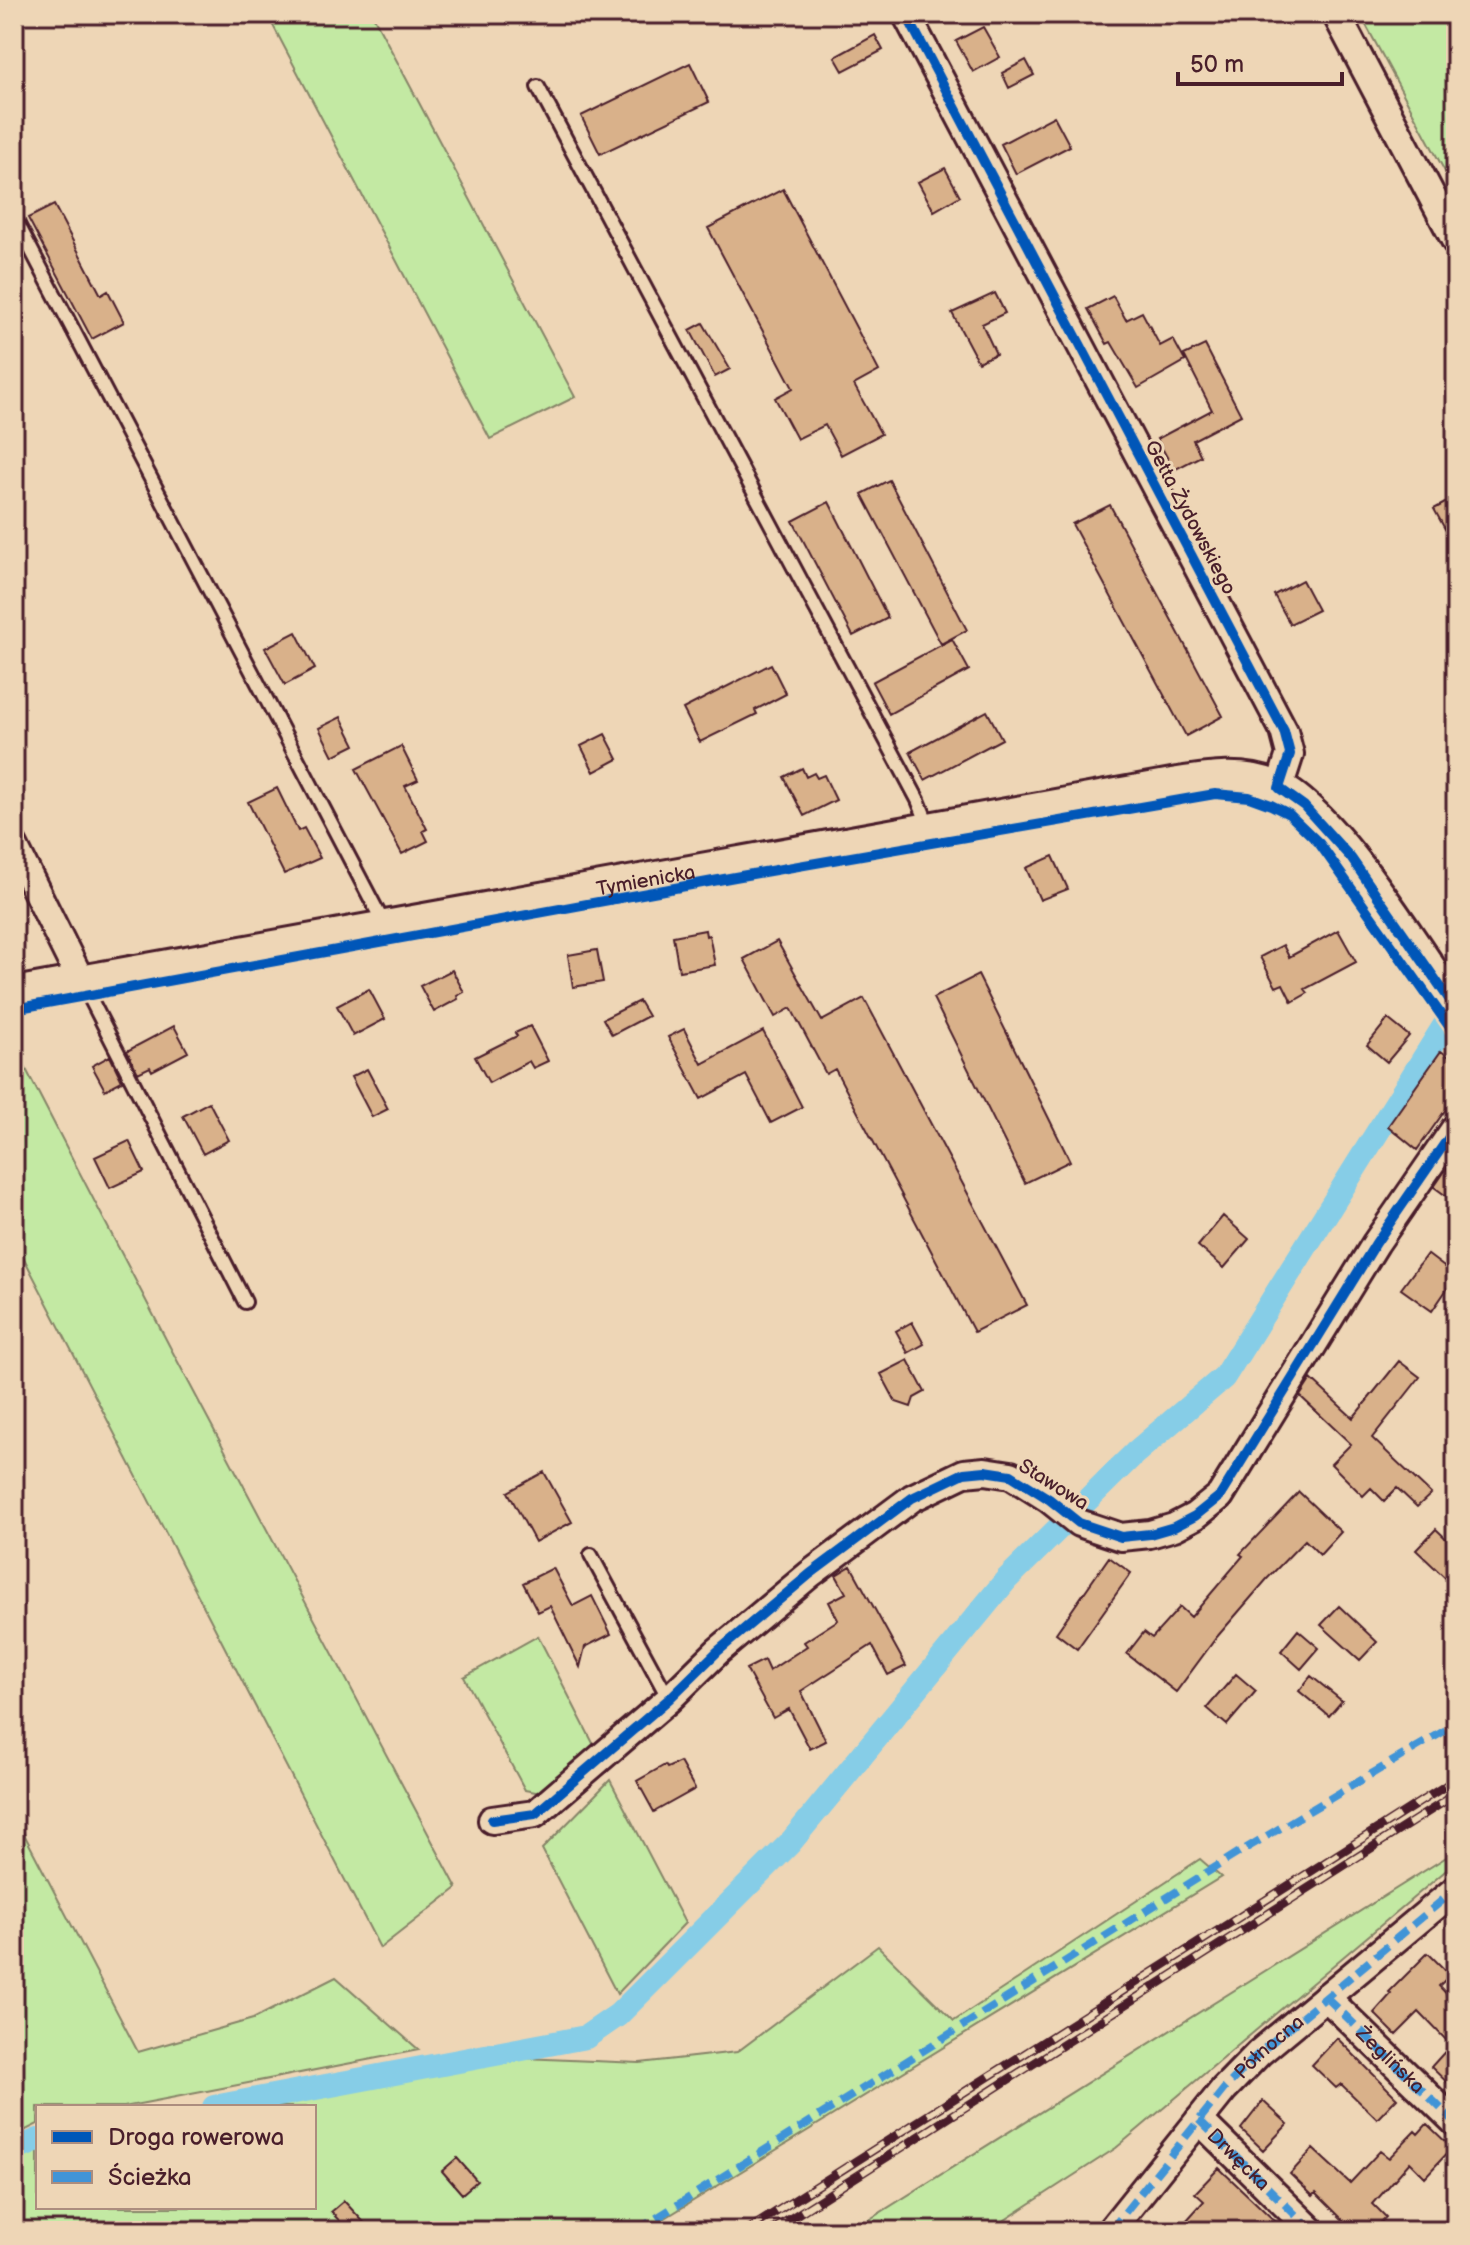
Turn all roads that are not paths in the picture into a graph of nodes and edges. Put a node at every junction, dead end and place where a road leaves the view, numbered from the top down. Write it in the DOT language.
graph roads {
  1 [pos="906,14"];
  2 [pos="1336,14"];
  3 [pos="538,87"];
  4 [pos="14,217"];
  5 [pos="1456,242"];
  6 [pos="1279,788"];
  7 [pos="929,828"];
  8 [pos="14,846"];
  9 [pos="386,927"];
  10 [pos="81,981"];
  11 [pos="14,994"];
  12 [pos="1450,1001"];
  13 [pos="1456,1127"];
  14 [pos="245,1302"];
  15 [pos="591,1555"];
  16 [pos="669,1699"];
  17 [pos="492,1820"];
  18 [pos="1456,1889"];
  19 [pos="1326,1997"];
  20 [pos="1199,2120"];
  21 [pos="1456,2123"];
  22 [pos="1110,2231"];
  23 [pos="1312,2231"];
  1 -- 6 [label="street, Getta Żydowskiego"];
  2 -- 5 [label="street"];
  3 -- 7 [label="lane"];
  4 -- 9 [label="lane"];
  6 -- 7 [label="street, Tymienicka"];
  6 -- 12 [label="street"];
  7 -- 9 [label="street, Tymienicka"];
  8 -- 10 [label="street"];
  9 -- 10 [label="street, Tymienicka"];
  10 -- 11 [label="street, Tymienicka"];
  10 -- 14 [label="lane"];
  13 -- 16 [label="street, Stawowa"];
  15 -- 16 [label="lane"];
  16 -- 17 [label="street, Stawowa"];
  18 -- 19 [label="street, Północna"];
  19 -- 20 [label="street, Północna"];
  19 -- 21 [label="street, Żeglińska"];
  20 -- 22 [label="street, Północna"];
  20 -- 23 [label="street, Drwęcka"];
}
